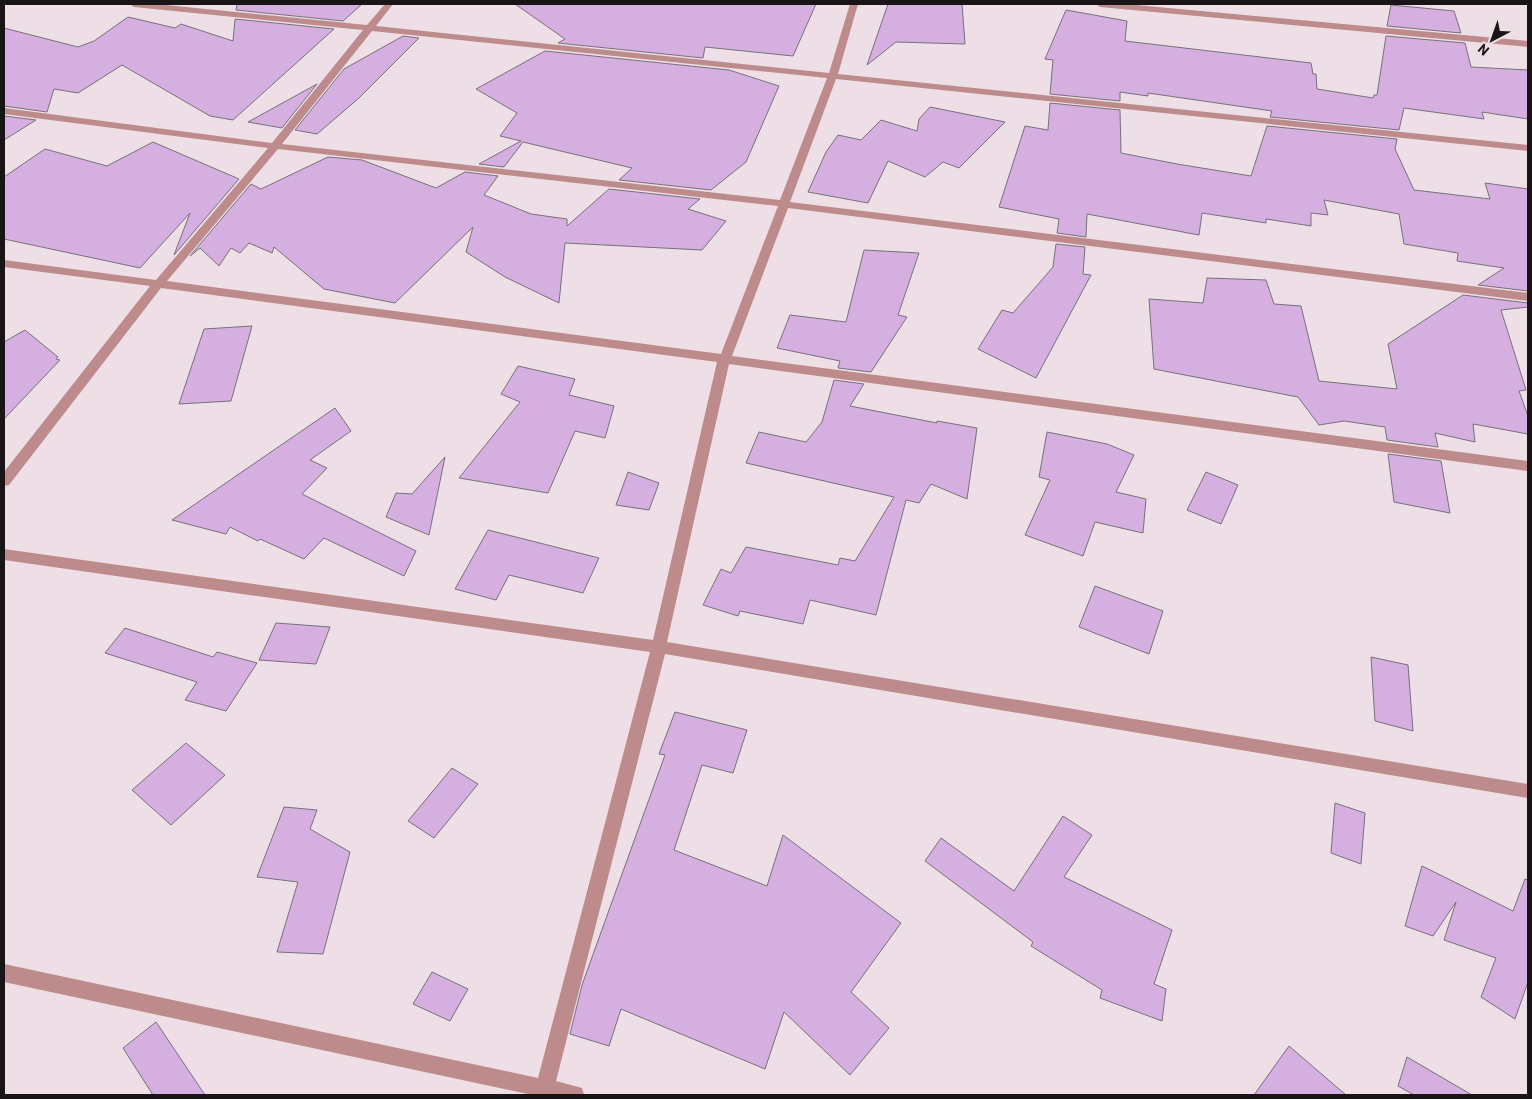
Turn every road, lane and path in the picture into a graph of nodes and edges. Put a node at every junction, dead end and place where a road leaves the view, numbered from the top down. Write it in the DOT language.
graph roads {
  1 [pos="134,4"];
  2 [pos="389,4"];
  3 [pos="854,4"];
  4 [pos="1100,4"];
  5 [pos="370,28"];
  6 [pos="1528,44"];
  7 [pos="833,76"];
  8 [pos="4,111"];
  9 [pos="275,146"];
  10 [pos="1528,148"];
  11 [pos="784,204"];
  12 [pos="4,263"];
  13 [pos="159,284"];
  14 [pos="1528,297"];
  15 [pos="725,359"];
  16 [pos="1528,466"];
  17 [pos="4,481"];
  18 [pos="4,554"];
  19 [pos="659,647"];
  20 [pos="1528,791"];
  21 [pos="4,972"];
  22 [pos="544,1092"];
  23 [pos="575,1095"];
  1 -- 5 [label="street"];
  2 -- 5 [label="street"];
  3 -- 7 [label="street"];
  4 -- 6 [label="street"];
  5 -- 7 [label="street"];
  5 -- 9 [label="street"];
  7 -- 10 [label="street"];
  7 -- 11 [label="street"];
  8 -- 9 [label="street"];
  9 -- 11 [label="street"];
  9 -- 13 [label="street"];
  11 -- 14 [label="street"];
  11 -- 15 [label="street"];
  12 -- 13 [label="street"];
  13 -- 15 [label="street"];
  13 -- 17 [label="street"];
  15 -- 16 [label="street"];
  15 -- 19 [label="street"];
  18 -- 19 [label="street"];
  19 -- 20 [label="street"];
  19 -- 22 [label="street"];
  21 -- 22 [label="street"];
  22 -- 23 [label="street"];
}
